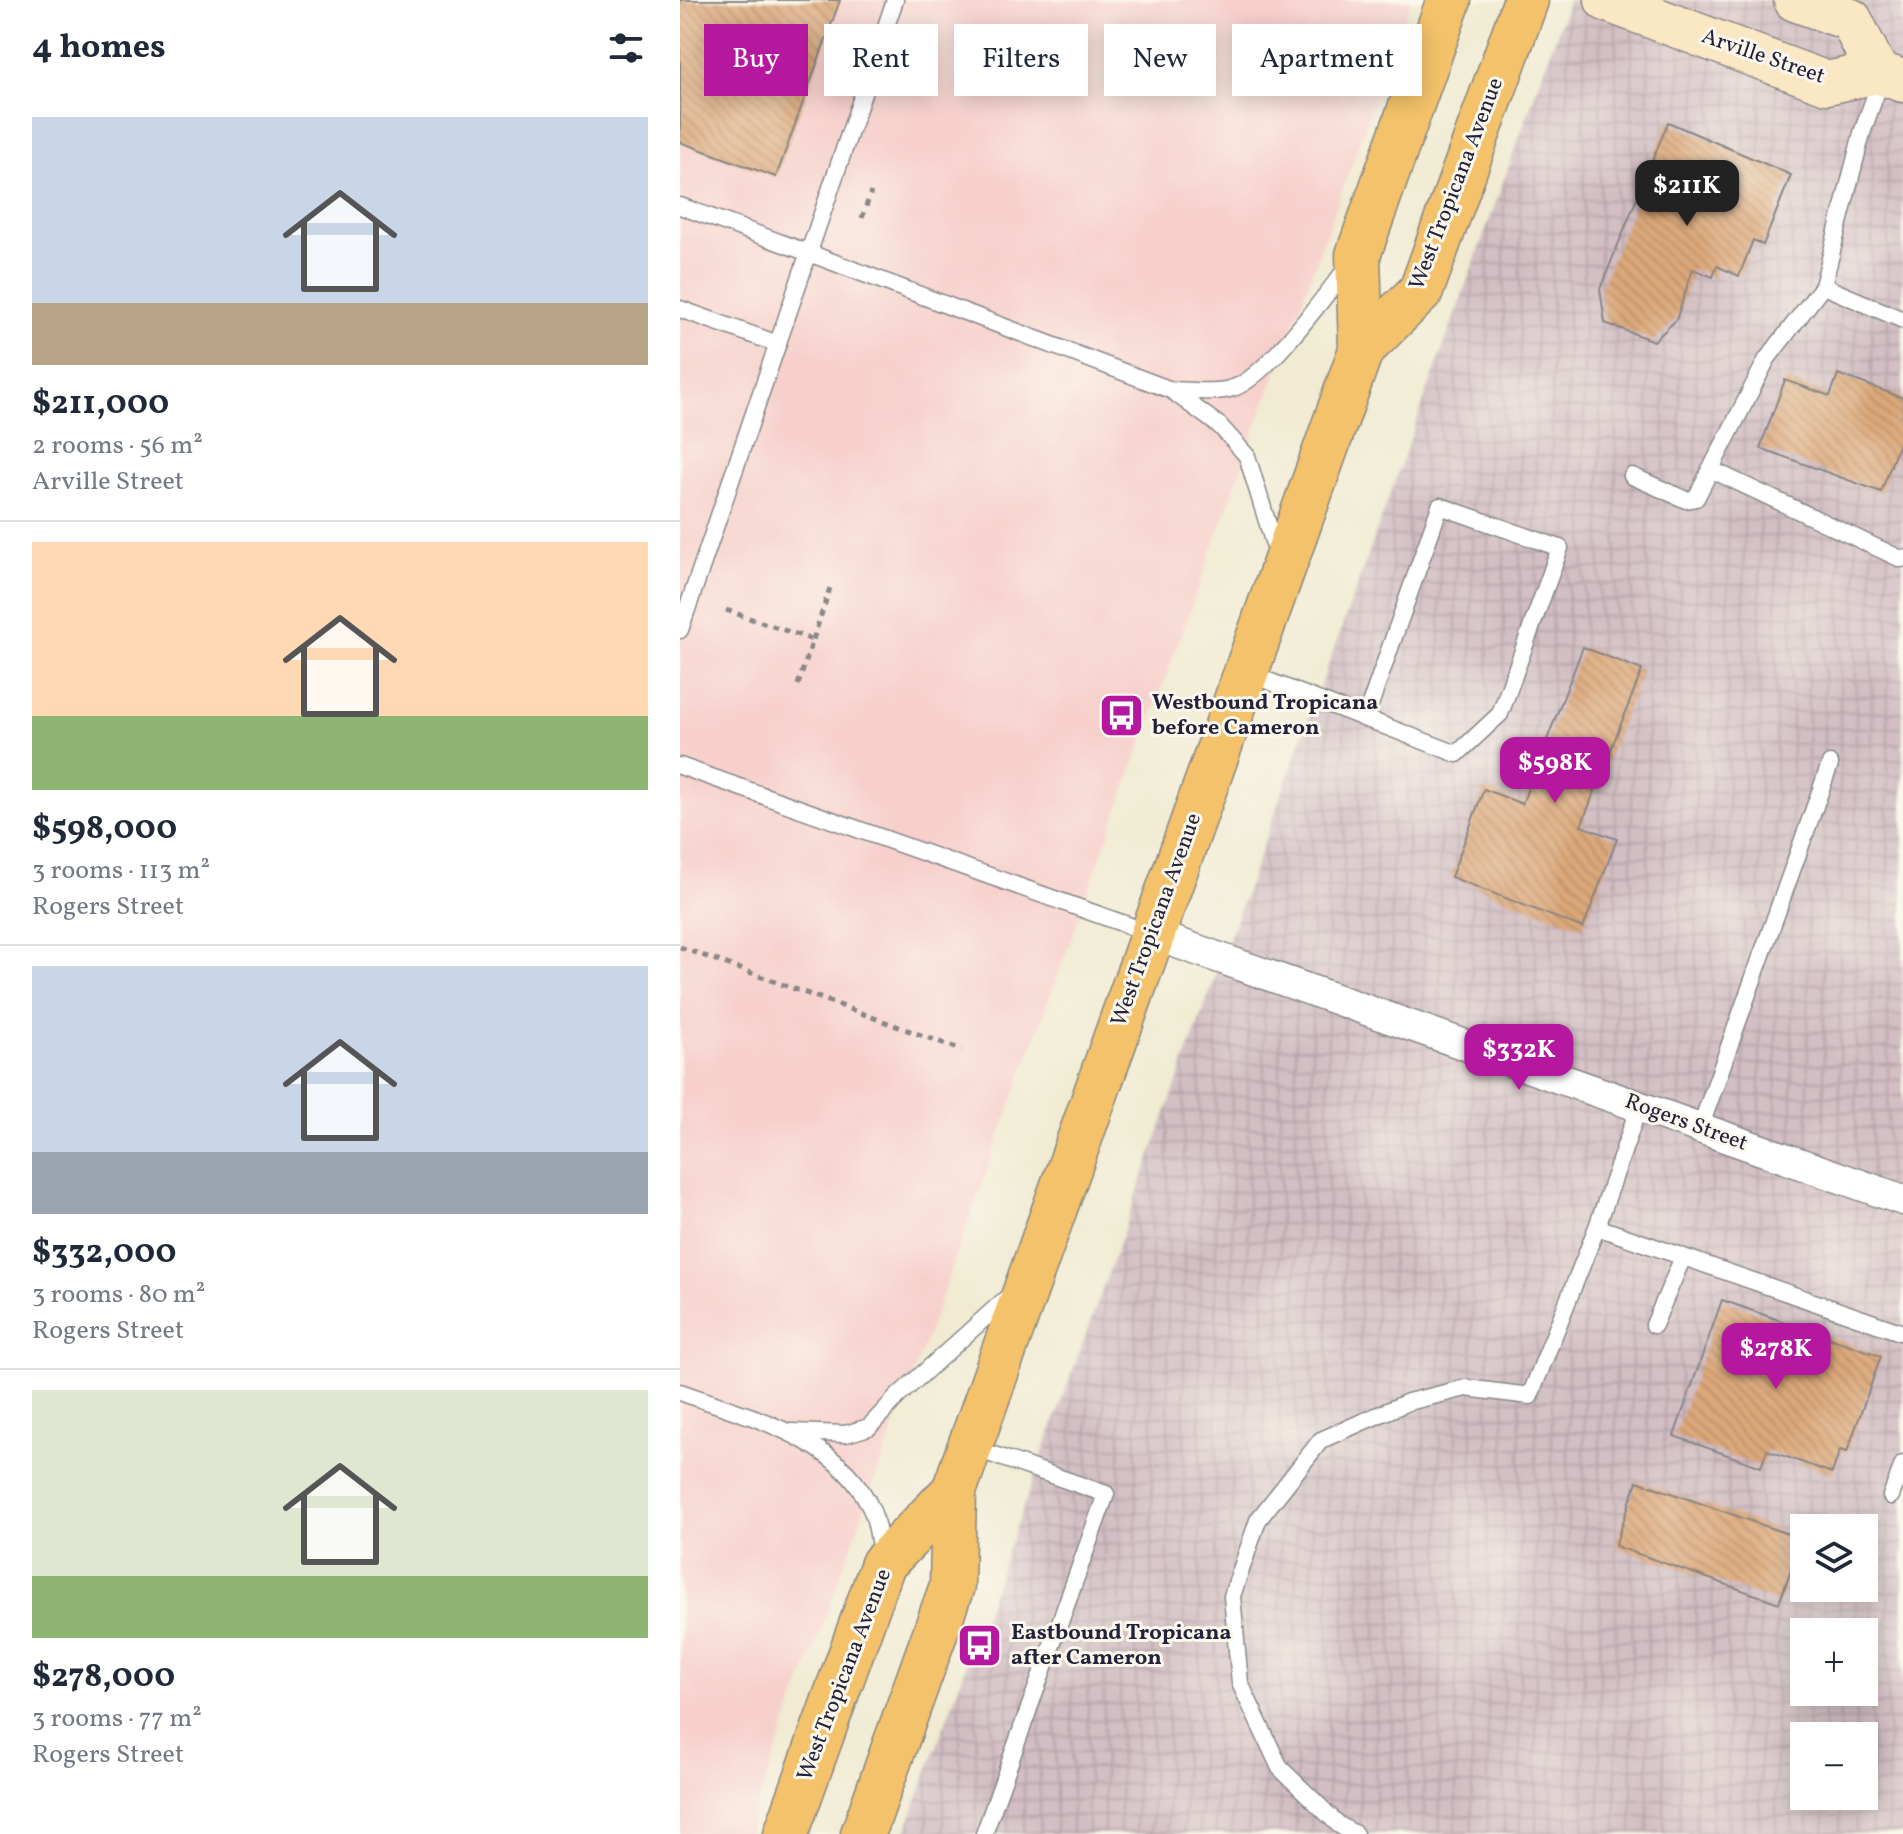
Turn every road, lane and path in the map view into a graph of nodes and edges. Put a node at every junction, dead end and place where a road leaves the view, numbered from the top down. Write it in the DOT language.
graph roads {
  1 [pos="895,0"];
  2 [pos="1449,0"];
  3 [pos="1526,0"];
  4 [pos="1606,0"];
  5 [pos="1795,0"];
  6 [pos="1888,76"];
  7 [pos="871,192"];
  8 [pos="680,206"];
  9 [pos="862,218"];
  10 [pos="809,253"];
  11 [pos="1358,255"];
  12 [pos="1823,286"];
  13 [pos="680,309"];
  14 [pos="1903,320"];
  15 [pos="778,344"];
  16 [pos="1361,350"];
  17 [pos="1171,390"];
  18 [pos="1710,469"];
  19 [pos="1632,476"];
  20 [pos="1903,558"];
  21 [pos="1282,571"];
  22 [pos="830,588"];
  23 [pos="726,610"];
  24 [pos="680,630"];
  25 [pos="813,640"];
  26 [pos="1246,673"];
  27 [pos="798,685"];
  28 [pos="1365,719"];
  29 [pos="1830,764"];
  30 [pos="680,766"];
  31 [pos="1152,934"];
  32 [pos="680,947"];
  33 [pos="962,1050"];
  34 [pos="1639,1106"];
  35 [pos="1700,1128"];
  36 [pos="1903,1200"];
  37 [pos="1597,1227"];
  38 [pos="1683,1257"];
  39 [pos="1029,1278"];
  40 [pos="1654,1325"];
  41 [pos="1903,1333"];
  42 [pos="680,1392"];
  43 [pos="791,1432"];
  44 [pos="969,1446"];
  45 [pos="1903,1464"];
  46 [pos="954,1491"];
  47 [pos="1891,1496"];
  48 [pos="883,1564"];
  49 [pos="786,1834"];
  50 [pos="863,1834"];
  51 [pos="984,1834"];
  52 [pos="1355,1834"];
  1 -- 10 [label="lane"];
  2 -- 11 [label="main road, West Tropicana Avenue"];
  3 -- 16 [label="main road, West Tropicana Avenue"];
  4 -- 6 [label="street, Arville Street"];
  5 -- 6 [label="street"];
  6 -- 12 [label="lane"];
  7 -- 9 [label="path"];
  8 -- 10 [label="lane"];
  10 -- 15 [label="lane"];
  10 -- 17 [label="lane"];
  11 -- 16 [label="main road, West Tropicana Avenue"];
  11 -- 17 [label="lane"];
  12 -- 14 [label="lane"];
  12 -- 18 [label="lane"];
  13 -- 15 [label="lane"];
  15 -- 24 [label="lane"];
  16 -- 21 [label="main road, West Tropicana Avenue"];
  17 -- 21 [label="lane"];
  18 -- 19 [label="lane"];
  18 -- 20 [label="lane"];
  21 -- 26 [label="main road, West Tropicana Avenue"];
  22 -- 25 [label="path"];
  23 -- 25 [label="path"];
  25 -- 27 [label="path"];
  26 -- 28 [label="lane"];
  26 -- 31 [label="main road, West Tropicana Avenue"];
  28 -- 28 [label="lane"];
  29 -- 35 [label="lane"];
  30 -- 31 [label="lane"];
  31 -- 34 [label="street, Rogers Street"];
  31 -- 39 [label="main road, West Tropicana Avenue"];
  32 -- 33 [label="path"];
  34 -- 35 [label="street, Rogers Street"];
  34 -- 37 [label="lane"];
  35 -- 36 [label="street, Rogers Street"];
  37 -- 38 [label="lane"];
  37 -- 52 [label="lane"];
  38 -- 40 [label="lane"];
  38 -- 41 [label="lane"];
  39 -- 43 [label="lane"];
  39 -- 44 [label="main road, West Tropicana Avenue"];
  42 -- 43 [label="lane"];
  43 -- 48 [label="lane"];
  44 -- 46 [label="main road, West Tropicana Avenue"];
  44 -- 51 [label="lane"];
  45 -- 47 [label="lane"];
  46 -- 48 [label="main road, West Tropicana Avenue"];
  46 -- 50 [label="main road, West Tropicana Avenue"];
  48 -- 49 [label="main road, West Tropicana Avenue"];
}
